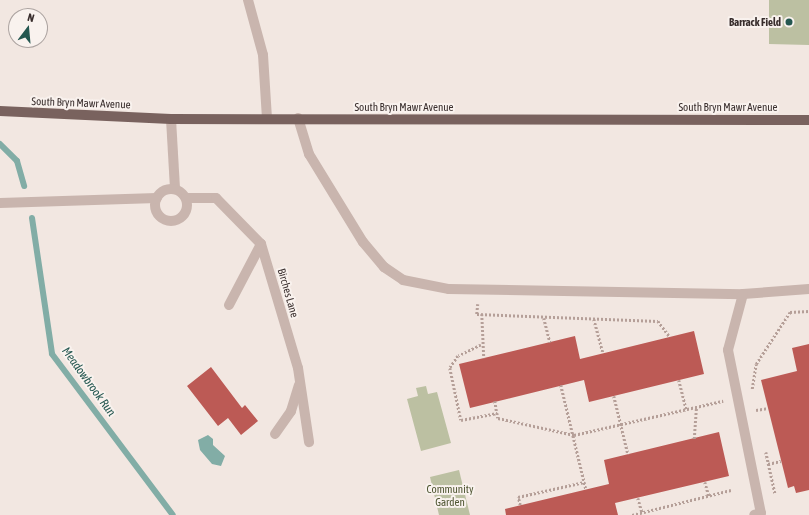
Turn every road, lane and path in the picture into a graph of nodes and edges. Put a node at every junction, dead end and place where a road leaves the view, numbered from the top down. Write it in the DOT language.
graph roads {
  1 [pos="248,0"];
  2 [pos="0,111"];
  3 [pos="171,118"];
  4 [pos="267,118"];
  5 [pos="298,118"];
  6 [pos="809,120"];
  7 [pos="175,189"];
  8 [pos="157,198"];
  9 [pos="186,198"];
  10 [pos="0,203"];
  11 [pos="261,244"];
  12 [pos="479,289"];
  13 [pos="809,289"];
  14 [pos="743,294"];
  15 [pos="229,305"];
  16 [pos="809,311"];
  17 [pos="482,314"];
  18 [pos="544,318"];
  19 [pos="594,319"];
  20 [pos="670,337"];
  21 [pos="550,342"];
  22 [pos="481,345"];
  23 [pos="603,353"];
  24 [pos="484,358"];
  25 [pos="679,380"];
  26 [pos="300,381"];
  27 [pos="561,385"];
  28 [pos="752,392"];
  29 [pos="614,396"];
  30 [pos="737,396"];
  31 [pos="753,398"];
  32 [pos="495,401"];
  33 [pos="755,404"];
  34 [pos="696,407"];
  35 [pos="768,408"];
  36 [pos="686,410"];
  37 [pos="756,410"];
  38 [pos="497,413"];
  39 [pos="758,418"];
  40 [pos="620,425"];
  41 [pos="276,434"];
  42 [pos="574,435"];
  43 [pos="694,438"];
  44 [pos="309,442"];
  45 [pos="765,449"];
  46 [pos="628,454"];
  47 [pos="781,461"];
  48 [pos="768,464"];
  49 [pos="584,482"];
  50 [pos="706,482"];
  51 [pos="586,489"];
  52 [pos="731,490"];
  53 [pos="775,493"];
  54 [pos="709,496"];
  55 [pos="638,498"];
  56 [pos="520,505"];
  57 [pos="642,512"];
  58 [pos="759,514"];
  59 [pos="632,515"];
  1 -- 4 [label="street"];
  2 -- 3 [label="main road, South Bryn Mawr Avenue"];
  3 -- 4 [label="main road, South Bryn Mawr Avenue"];
  3 -- 7 [label="street"];
  4 -- 5 [label="main road, South Bryn Mawr Avenue"];
  5 -- 6 [label="main road, South Bryn Mawr Avenue"];
  5 -- 12 [label="street"];
  7 -- 8 [label="street"];
  7 -- 9 [label="street"];
  8 -- 9 [label="street"];
  8 -- 10 [label="street"];
  9 -- 11 [label="street, Birches Lane"];
  11 -- 15 [label="street"];
  11 -- 26 [label="street, Birches Lane"];
  12 -- 14 [label="street"];
  12 -- 17 [label="path"];
  13 -- 14 [label="street"];
  14 -- 30 [label="street"];
  16 -- 28 [label="path"];
  17 -- 18 [label="path"];
  17 -- 22 [label="path"];
  18 -- 19 [label="path"];
  18 -- 21 [label="path"];
  19 -- 20 [label="path"];
  19 -- 23 [label="path"];
  22 -- 24 [label="path"];
  22 -- 38 [label="path"];
  25 -- 36 [label="path"];
  26 -- 41 [label="street"];
  26 -- 44 [label="street, Birches Lane"];
  27 -- 42 [label="path"];
  28 -- 30 [label="path"];
  28 -- 31 [label="path"];
  29 -- 40 [label="path"];
  30 -- 34 [label="path"];
  30 -- 58 [label="street"];
  32 -- 38 [label="path"];
  33 -- 37 [label="path"];
  34 -- 36 [label="path"];
  34 -- 43 [label="path"];
  35 -- 37 [label="path"];
  36 -- 40 [label="path"];
  37 -- 39 [label="path"];
  38 -- 42 [label="path"];
  40 -- 42 [label="path"];
  40 -- 46 [label="path"];
  42 -- 49 [label="path"];
  45 -- 48 [label="path"];
  47 -- 48 [label="path"];
  48 -- 53 [label="path"];
  49 -- 51 [label="path"];
  49 -- 56 [label="path"];
  50 -- 54 [label="path"];
  52 -- 54 [label="path"];
  54 -- 57 [label="path"];
  55 -- 57 [label="path"];
  57 -- 59 [label="path"];
}
